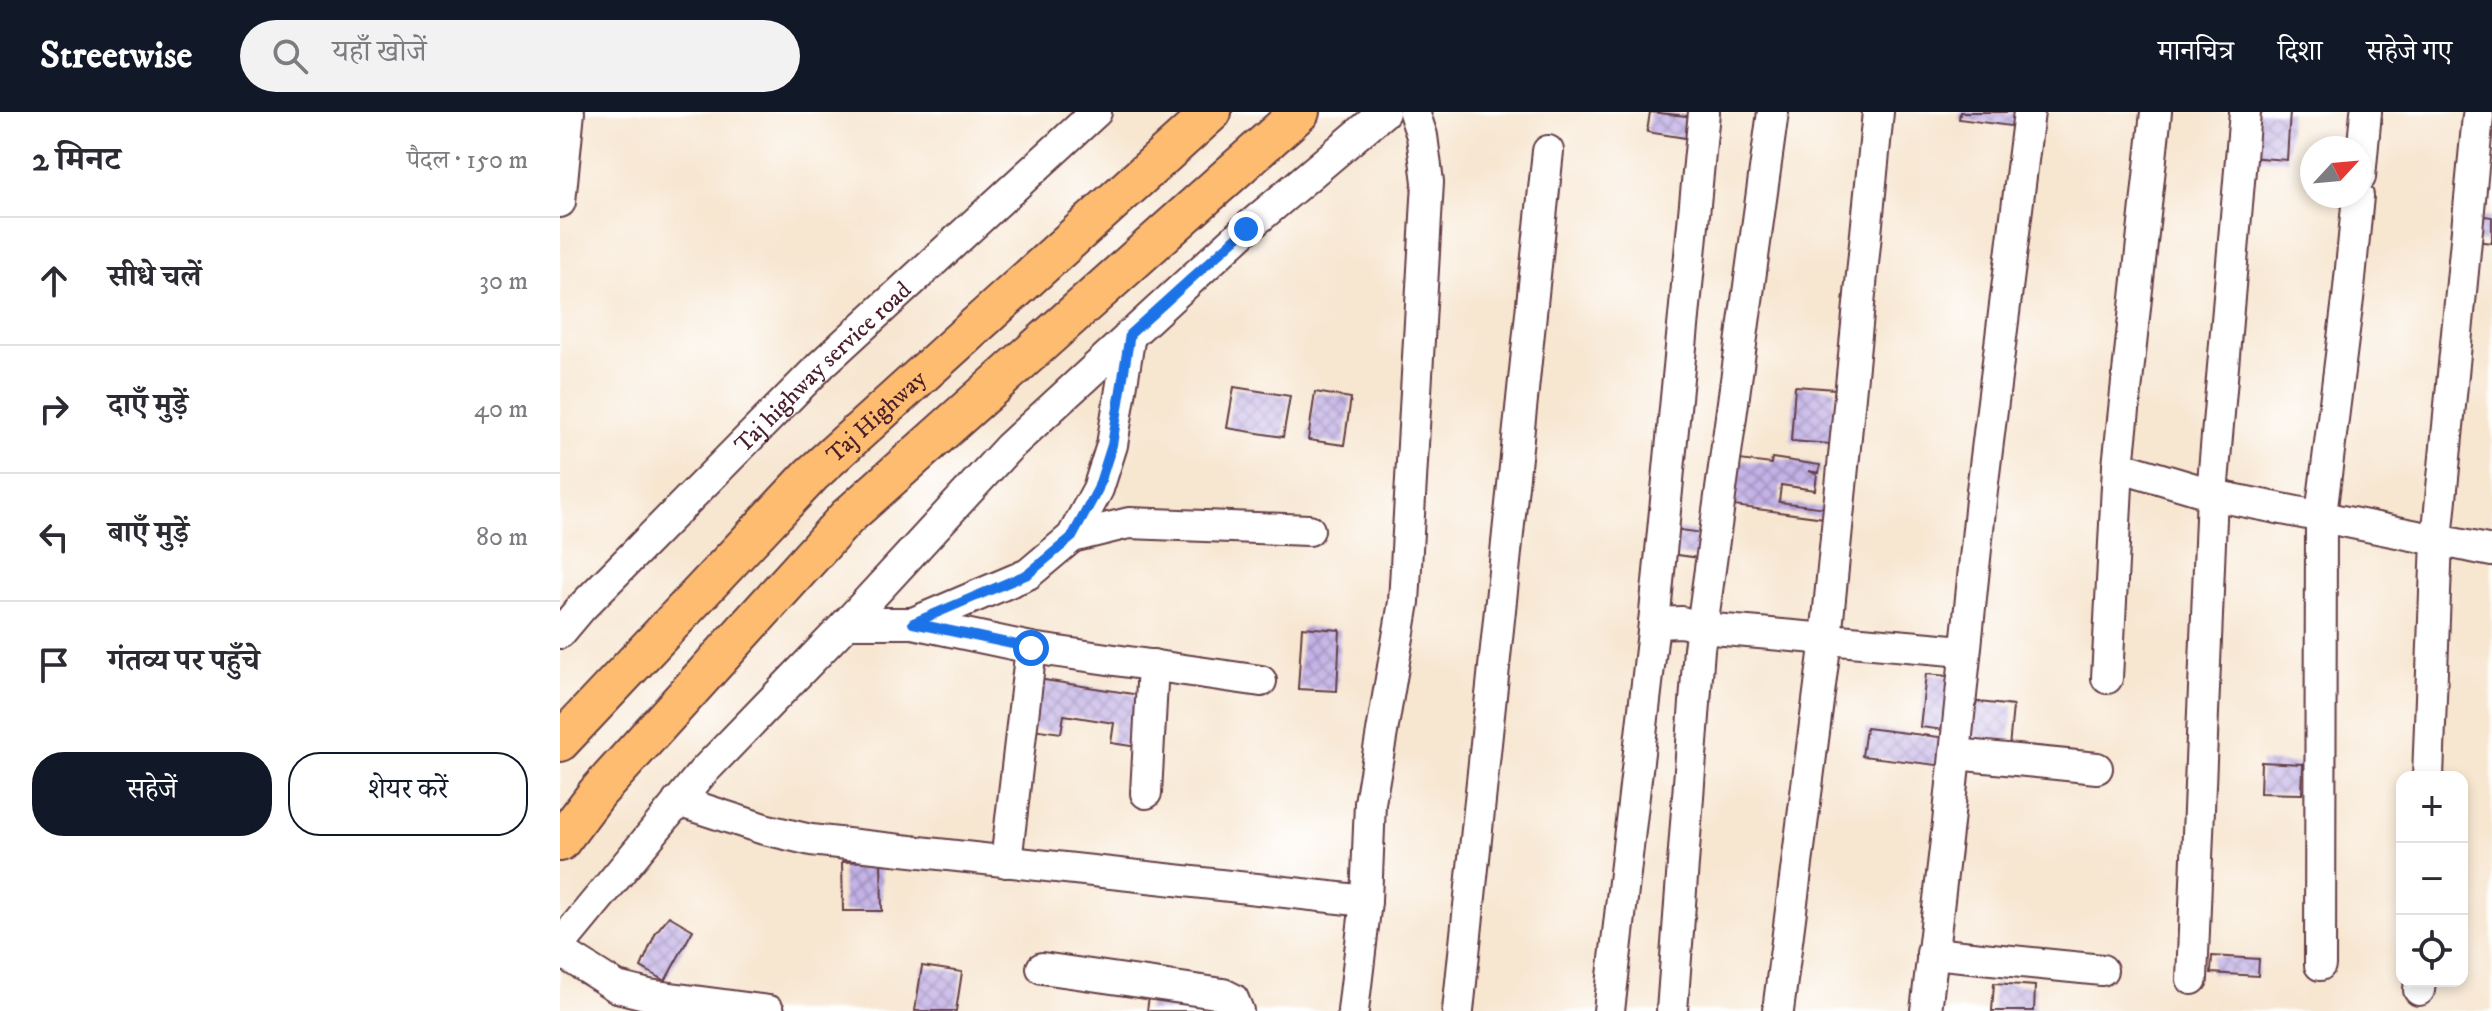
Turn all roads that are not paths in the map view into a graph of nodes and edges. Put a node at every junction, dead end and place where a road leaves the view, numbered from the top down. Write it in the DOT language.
graph roads {
  1 [pos="569,112"];
  2 [pos="1096,112"];
  3 [pos="1212,112"];
  4 [pos="1300,112"];
  5 [pos="1384,112"];
  6 [pos="1414,112"];
  7 [pos="1704,112"];
  8 [pos="1773,112"];
  9 [pos="1878,112"];
  10 [pos="2029,112"];
  11 [pos="2156,112"];
  12 [pos="2245,112"];
  13 [pos="2366,112"];
  14 [pos="2478,115"];
  15 [pos="2364,136"];
  16 [pos="1548,151"];
  17 [pos="560,202"];
  18 [pos="2357,208"];
  19 [pos="1130,334"];
  20 [pos="2118,466"];
  21 [pos="2212,494"];
  22 [pos="2321,515"];
  23 [pos="1309,530"];
  24 [pos="1072,537"];
  25 [pos="2437,540"];
  26 [pos="2492,551"];
  27 [pos="847,623"];
  28 [pos="913,623"];
  29 [pos="1654,623"];
  30 [pos="1702,628"];
  31 [pos="560,633"];
  32 [pos="1826,639"];
  33 [pos="1031,648"];
  34 [pos="1964,651"];
  35 [pos="1153,665"];
  36 [pos="2107,678"];
  37 [pos="1261,681"];
  38 [pos="560,742"];
  39 [pos="1955,754"];
  40 [pos="2097,768"];
  41 [pos="2428,771"];
  42 [pos="1146,793"];
  43 [pos="678,801"];
  44 [pos="560,842"];
  45 [pos="1006,862"];
  46 [pos="1366,901"];
  47 [pos="560,945"];
  48 [pos="560,951"];
  49 [pos="1932,953"];
  50 [pos="2320,965"];
  51 [pos="1042,968"];
  52 [pos="2102,970"];
  53 [pos="2192,979"];
  54 [pos="769,1011"];
  55 [pos="1238,1011"];
  56 [pos="1353,1011"];
  57 [pos="1458,1011"];
  58 [pos="1609,1011"];
  59 [pos="1672,1011"];
  60 [pos="1778,1011"];
  61 [pos="1926,1011"];
  1 -- 17 [label="street"];
  2 -- 31 [label="street, Taj highway service road"];
  3 -- 38 [label="main road, Taj Highway"];
  4 -- 44 [label="main road"];
  5 -- 19 [label="street"];
  6 -- 46 [label="street"];
  7 -- 29 [label="street"];
  8 -- 30 [label="street"];
  9 -- 32 [label="street"];
  10 -- 34 [label="street"];
  11 -- 20 [label="street"];
  12 -- 21 [label="street"];
  13 -- 15 [label="street"];
  14 -- 25 [label="street"];
  16 -- 57 [label="street"];
  18 -- 22 [label="street"];
  19 -- 24 [label="street"];
  19 -- 27 [label="street"];
  20 -- 21 [label="street"];
  20 -- 36 [label="street"];
  21 -- 22 [label="street"];
  21 -- 53 [label="street"];
  22 -- 25 [label="street"];
  22 -- 50 [label="street"];
  23 -- 24 [label="street"];
  24 -- 28 [label="street"];
  25 -- 26 [label="street"];
  25 -- 41 [label="street"];
  27 -- 28 [label="street"];
  27 -- 43 [label="street"];
  28 -- 33 [label="street"];
  29 -- 30 [label="street"];
  29 -- 58 [label="street"];
  30 -- 32 [label="street"];
  30 -- 59 [label="street"];
  32 -- 34 [label="street"];
  32 -- 60 [label="street"];
  33 -- 35 [label="street"];
  33 -- 45 [label="street"];
  34 -- 39 [label="street"];
  35 -- 37 [label="street"];
  35 -- 42 [label="street"];
  39 -- 40 [label="street"];
  39 -- 49 [label="street"];
  43 -- 45 [label="street"];
  43 -- 47 [label="street"];
  45 -- 46 [label="street"];
  46 -- 56 [label="street"];
  48 -- 54 [label="street"];
  49 -- 52 [label="street"];
  49 -- 61 [label="street"];
  51 -- 55 [label="street"];
}
